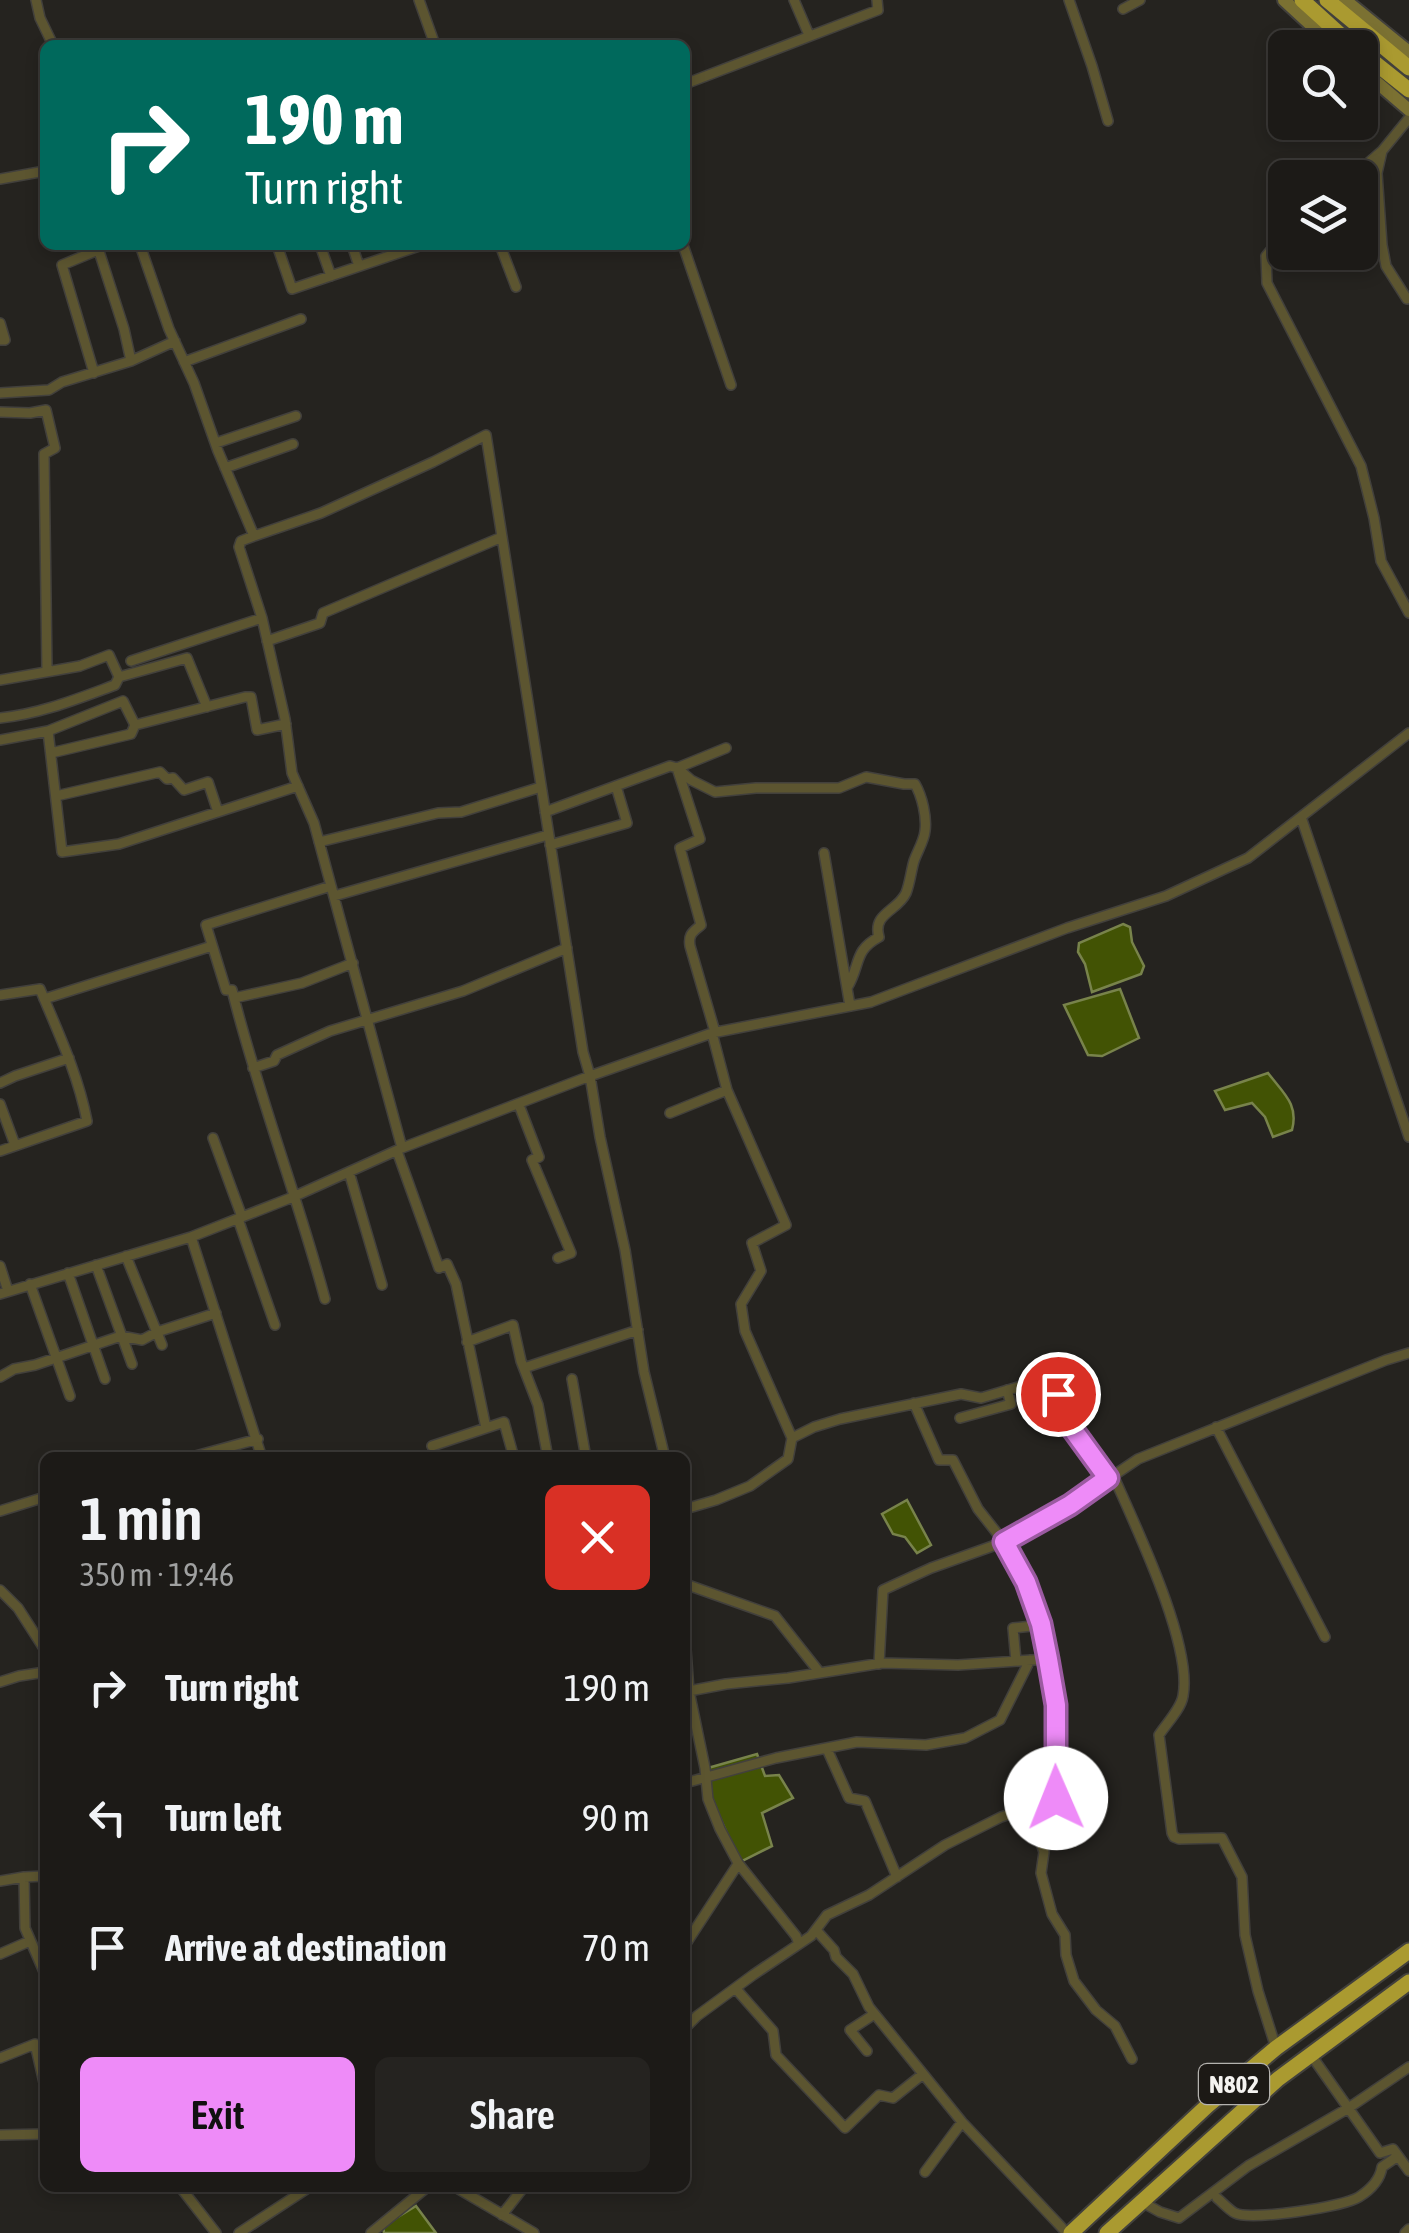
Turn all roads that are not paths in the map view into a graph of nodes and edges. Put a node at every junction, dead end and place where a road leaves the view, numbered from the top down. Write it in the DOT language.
graph roads {
  1 [pos="36,0"];
  2 [pos="419,0"];
  3 [pos="794,0"];
  4 [pos="876,0"];
  5 [pos="1069,0"];
  6 [pos="1140,0"];
  7 [pos="1284,0"];
  8 [pos="1302,0"];
  9 [pos="1327,0"];
  10 [pos="1352,2"];
  11 [pos="1123,9"];
  12 [pos="1316,30"];
  13 [pos="1336,30"];
  14 [pos="809,36"];
  15 [pos="51,40"];
  16 [pos="432,40"];
  17 [pos="1409,52"];
  18 [pos="1378,65"];
  19 [pos="1409,68"];
  20 [pos="690,82"];
  21 [pos="1378,83"];
  22 [pos="1409,90"];
  23 [pos="1409,110"];
  24 [pos="1409,118"];
  25 [pos="1108,121"];
  26 [pos="1382,151"];
  27 [pos="1371,160"];
  28 [pos="40,173"];
  29 [pos="0,179"];
  30 [pos="91,250"];
  31 [pos="98,250"];
  32 [pos="145,250"];
  33 [pos="280,250"];
  34 [pos="322,250"];
  35 [pos="354,250"];
  36 [pos="392,250"];
  37 [pos="502,250"];
  38 [pos="685,250"];
  39 [pos="1268,254"];
  40 [pos="359,266"];
  41 [pos="331,276"];
  42 [pos="516,287"];
  43 [pos="1407,299"];
  44 [pos="300,318"];
  45 [pos="0,323"];
  46 [pos="0,340"];
  47 [pos="175,341"];
  48 [pos="131,361"];
  49 [pos="184,362"];
  50 [pos="94,372"];
  51 [pos="731,384"];
  52 [pos="0,393"];
  53 [pos="0,412"];
  54 [pos="296,416"];
  55 [pos="216,443"];
  56 [pos="294,444"];
  57 [pos="224,468"];
  58 [pos="254,536"];
  59 [pos="502,537"];
  60 [pos="1409,612"];
  61 [pos="262,618"];
  62 [pos="267,642"];
  63 [pos="131,661"];
  64 [pos="48,671"];
  65 [pos="119,677"];
  66 [pos="0,680"];
  67 [pos="207,707"];
  68 [pos="0,718"];
  69 [pos="286,724"];
  70 [pos="135,726"];
  71 [pos="48,731"];
  72 [pos="1409,733"];
  73 [pos="0,740"];
  74 [pos="726,748"];
  75 [pos="51,752"];
  76 [pos="678,768"];
  77 [pos="298,786"];
  78 [pos="616,786"];
  79 [pos="541,787"];
  80 [pos="56,796"];
  81 [pos="218,812"];
  82 [pos="545,812"];
  83 [pos="1301,818"];
  84 [pos="549,840"];
  85 [pos="319,842"];
  86 [pos="824,853"];
  87 [pos="332,891"];
  88 [pos="212,946"];
  89 [pos="567,948"];
  90 [pos="353,963"];
  91 [pos="846,988"];
  92 [pos="0,995"];
  93 [pos="234,998"];
  94 [pos="44,999"];
  95 [pos="850,1006"];
  96 [pos="368,1020"];
  97 [pos="713,1033"];
  98 [pos="69,1058"];
  99 [pos="254,1068"];
  100 [pos="590,1076"];
  101 [pos="0,1083"];
  102 [pos="727,1090"];
  103 [pos="0,1104"];
  104 [pos="520,1104"];
  105 [pos="670,1112"];
  106 [pos="214,1138"];
  107 [pos="1409,1138"];
  108 [pos="15,1145"];
  109 [pos="400,1150"];
  110 [pos="0,1151"];
  111 [pos="349,1172"];
  112 [pos="293,1197"];
  113 [pos="240,1218"];
  114 [pos="192,1238"];
  115 [pos="126,1256"];
  116 [pos="558,1258"];
  117 [pos="96,1265"];
  118 [pos="0,1266"];
  119 [pos="68,1274"];
  120 [pos="30,1284"];
  121 [pos="382,1285"];
  122 [pos="4,1292"];
  123 [pos="325,1299"];
  124 [pos="216,1313"];
  125 [pos="274,1325"];
  126 [pos="638,1330"];
  127 [pos="157,1332"];
  128 [pos="121,1336"];
  129 [pos="468,1342"];
  130 [pos="92,1345"];
  131 [pos="162,1345"];
  132 [pos="1409,1353"];
  133 [pos="56,1358"];
  134 [pos="132,1364"];
  135 [pos="524,1368"];
  136 [pos="0,1377"];
  137 [pos="572,1378"];
  138 [pos="105,1379"];
  139 [pos="1007,1390"];
  140 [pos="70,1396"];
  141 [pos="914,1403"];
  142 [pos="960,1418"];
  143 [pos="1216,1427"];
  144 [pos="486,1428"];
  145 [pos="792,1438"];
  146 [pos="258,1439"];
  147 [pos="432,1446"];
  148 [pos="210,1452"];
  149 [pos="261,1452"];
  150 [pos="512,1452"];
  151 [pos="547,1452"];
  152 [pos="585,1452"];
  153 [pos="664,1452"];
  154 [pos="1110,1477"];
  155 [pos="40,1499"];
  156 [pos="690,1508"];
  157 [pos="0,1511"];
  158 [pos="1004,1542"];
  159 [pos="690,1586"];
  160 [pos="0,1590"];
  161 [pos="1041,1624"];
  162 [pos="1325,1637"];
  163 [pos="40,1642"];
  164 [pos="1048,1659"];
  165 [pos="1030,1660"];
  166 [pos="1016,1662"];
  167 [pos="878,1664"];
  168 [pos="40,1673"];
  169 [pos="820,1673"];
  170 [pos="0,1682"];
  171 [pos="690,1691"];
  172 [pos="690,1714"];
  173 [pos="827,1749"];
  174 [pos="706,1776"];
  175 [pos="690,1781"];
  176 [pos="1029,1808"];
  177 [pos="738,1864"];
  178 [pos="24,1876"];
  179 [pos="40,1876"];
  180 [pos="897,1877"];
  181 [pos="0,1881"];
  182 [pos="816,1930"];
  183 [pos="690,1937"];
  184 [pos="30,1941"];
  185 [pos="799,1944"];
  186 [pos="1409,1951"];
  187 [pos="0,1954"];
  188 [pos="40,1960"];
  189 [pos="1409,1982"];
  190 [pos="736,1989"];
  191 [pos="873,2015"];
  192 [pos="690,2023"];
  193 [pos="40,2042"];
  194 [pos="1276,2048"];
  195 [pos="867,2052"];
  196 [pos="1311,2055"];
  197 [pos="0,2058"];
  198 [pos="1132,2059"];
  199 [pos="1409,2067"];
  200 [pos="923,2074"];
  201 [pos="1347,2109"];
  202 [pos="962,2122"];
  203 [pos="40,2134"];
  204 [pos="0,2135"];
  205 [pos="1398,2156"];
  206 [pos="1409,2171"];
  207 [pos="925,2172"];
  208 [pos="183,2192"];
  209 [pos="302,2192"];
  210 [pos="421,2192"];
  211 [pos="463,2192"];
  212 [pos="520,2192"];
  213 [pos="1217,2198"];
  214 [pos="1142,2202"];
  215 [pos="502,2215"];
  216 [pos="216,2233"];
  217 [pos="239,2233"];
  218 [pos="372,2233"];
  219 [pos="534,2233"];
  220 [pos="1069,2233"];
  221 [pos="1107,2233"];
  1 -- 15 [label="street"];
  2 -- 16 [label="street"];
  3 -- 14 [label="street"];
  4 -- 14 [label="street"];
  5 -- 25 [label="street"];
  6 -- 11 [label="street"];
  7 -- 12 [label="main road"];
  8 -- 13 [label="highway"];
  9 -- 19 [label="highway"];
  10 -- 17 [label="main road"];
  14 -- 20 [label="street"];
  18 -- 22 [label="highway"];
  21 -- 23 [label="main road"];
  24 -- 26 [label="street"];
  26 -- 27 [label="street"];
  26 -- 43 [label="street"];
  28 -- 29 [label="street"];
  30 -- 50 [label="street"];
  31 -- 48 [label="street"];
  32 -- 47 [label="street"];
  33 -- 41 [label="street"];
  34 -- 41 [label="street"];
  35 -- 40 [label="street"];
  36 -- 40 [label="street"];
  37 -- 42 [label="street"];
  38 -- 51 [label="street"];
  39 -- 60 [label="street"];
  40 -- 41 [label="street"];
  44 -- 49 [label="street"];
  45 -- 46 [label="street"];
  47 -- 48 [label="street"];
  47 -- 49 [label="street"];
  48 -- 50 [label="street"];
  49 -- 55 [label="street"];
  50 -- 52 [label="street"];
  53 -- 64 [label="street"];
  54 -- 55 [label="street"];
  55 -- 57 [label="street"];
  56 -- 57 [label="street"];
  57 -- 58 [label="street"];
  58 -- 59 [label="street"];
  58 -- 61 [label="street"];
  59 -- 62 [label="street"];
  59 -- 79 [label="street"];
  61 -- 62 [label="street"];
  61 -- 63 [label="street"];
  62 -- 69 [label="street"];
  64 -- 65 [label="street"];
  64 -- 66 [label="street"];
  65 -- 67 [label="street"];
  65 -- 68 [label="street"];
  67 -- 69 [label="street"];
  67 -- 70 [label="street"];
  69 -- 77 [label="street"];
  70 -- 71 [label="street"];
  70 -- 75 [label="street"];
  71 -- 73 [label="street"];
  71 -- 75 [label="street"];
  72 -- 83 [label="street"];
  74 -- 76 [label="street"];
  75 -- 80 [label="street"];
  76 -- 78 [label="street"];
  76 -- 91 [label="street"];
  76 -- 97 [label="street"];
  77 -- 81 [label="street"];
  77 -- 85 [label="street"];
  78 -- 82 [label="street"];
  78 -- 84 [label="street"];
  79 -- 82 [label="street"];
  79 -- 85 [label="street"];
  80 -- 81 [label="street"];
  80 -- 81 [label="street"];
  82 -- 84 [label="street"];
  83 -- 95 [label="street"];
  83 -- 107 [label="street"];
  84 -- 87 [label="street"];
  84 -- 89 [label="street"];
  85 -- 87 [label="street"];
  86 -- 91 [label="street"];
  87 -- 88 [label="street"];
  87 -- 90 [label="street"];
  88 -- 93 [label="street"];
  88 -- 94 [label="street"];
  89 -- 96 [label="street"];
  89 -- 100 [label="street"];
  90 -- 93 [label="street"];
  90 -- 96 [label="street"];
  91 -- 95 [label="street"];
  92 -- 94 [label="street"];
  93 -- 99 [label="street"];
  94 -- 98 [label="street"];
  95 -- 97 [label="street"];
  96 -- 99 [label="street"];
  96 -- 109 [label="street"];
  97 -- 100 [label="street"];
  97 -- 102 [label="street"];
  98 -- 101 [label="street"];
  98 -- 108 [label="street"];
  99 -- 112 [label="street"];
  100 -- 104 [label="street"];
  100 -- 126 [label="street"];
  102 -- 105 [label="street"];
  102 -- 145 [label="street"];
  103 -- 108 [label="street"];
  104 -- 109 [label="street"];
  104 -- 116 [label="street"];
  106 -- 113 [label="street"];
  108 -- 110 [label="street"];
  109 -- 111 [label="street"];
  109 -- 129 [label="street"];
  111 -- 112 [label="street"];
  111 -- 121 [label="street"];
  112 -- 113 [label="street"];
  112 -- 123 [label="street"];
  113 -- 114 [label="street"];
  113 -- 125 [label="street"];
  114 -- 115 [label="street"];
  114 -- 124 [label="street"];
  115 -- 117 [label="street"];
  115 -- 127 [label="street"];
  117 -- 119 [label="street"];
  117 -- 128 [label="street"];
  118 -- 122 [label="street"];
  119 -- 120 [label="street"];
  119 -- 130 [label="street"];
  120 -- 122 [label="street"];
  120 -- 133 [label="street"];
  124 -- 127 [label="street"];
  124 -- 146 [label="street"];
  126 -- 135 [label="street"];
  126 -- 153 [label="street"];
  127 -- 128 [label="street"];
  127 -- 131 [label="street"];
  128 -- 130 [label="street"];
  128 -- 134 [label="street"];
  129 -- 135 [label="street"];
  129 -- 144 [label="street"];
  130 -- 133 [label="street"];
  130 -- 138 [label="street"];
  132 -- 143 [label="street"];
  133 -- 136 [label="street"];
  133 -- 140 [label="street"];
  135 -- 151 [label="street"];
  137 -- 152 [label="street"];
  139 -- 141 [label="street"];
  139 -- 142 [label="street"];
  139 -- 154 [label="street"];
  141 -- 145 [label="street"];
  141 -- 158 [label="street"];
  143 -- 154 [label="street"];
  143 -- 162 [label="street"];
  144 -- 147 [label="street"];
  144 -- 150 [label="street"];
  145 -- 156 [label="street"];
  146 -- 148 [label="street"];
  146 -- 149 [label="street"];
  154 -- 158 [label="street"];
  154 -- 194 [label="street"];
  155 -- 157 [label="street"];
  158 -- 161 [label="street"];
  158 -- 167 [label="street"];
  159 -- 169 [label="street"];
  160 -- 163 [label="street"];
  161 -- 164 [label="street"];
  161 -- 166 [label="street"];
  164 -- 165 [label="street"];
  164 -- 176 [label="street"];
  165 -- 166 [label="street"];
  165 -- 173 [label="street"];
  166 -- 167 [label="street"];
  167 -- 169 [label="street"];
  168 -- 170 [label="street"];
  169 -- 171 [label="street"];
  172 -- 174 [label="street"];
  173 -- 174 [label="street"];
  173 -- 180 [label="street"];
  174 -- 175 [label="street"];
  174 -- 177 [label="street"];
  176 -- 180 [label="street"];
  176 -- 198 [label="street"];
  177 -- 183 [label="street"];
  177 -- 185 [label="street"];
  178 -- 179 [label="street"];
  178 -- 181 [label="street"];
  178 -- 184 [label="street"];
  180 -- 182 [label="street"];
  182 -- 185 [label="street"];
  182 -- 200 [label="street"];
  184 -- 187 [label="street"];
  184 -- 188 [label="street"];
  185 -- 190 [label="street"];
  186 -- 194 [label="highway, N802"];
  189 -- 196 [label="highway, N802"];
  190 -- 192 [label="street"];
  190 -- 200 [label="street"];
  191 -- 195 [label="street"];
  193 -- 197 [label="street"];
  194 -- 220 [label="highway, N802"];
  196 -- 201 [label="street"];
  196 -- 214 [label="highway, N802"];
  199 -- 201 [label="street"];
  200 -- 202 [label="street"];
  201 -- 205 [label="street"];
  201 -- 214 [label="street"];
  202 -- 207 [label="street"];
  202 -- 220 [label="street"];
  203 -- 204 [label="street"];
  205 -- 206 [label="street"];
  205 -- 213 [label="street"];
  208 -- 216 [label="street"];
  209 -- 217 [label="street"];
  210 -- 218 [label="street"];
  211 -- 215 [label="street"];
  212 -- 215 [label="street"];
  214 -- 221 [label="highway, N802"];
  215 -- 219 [label="street"];
}
